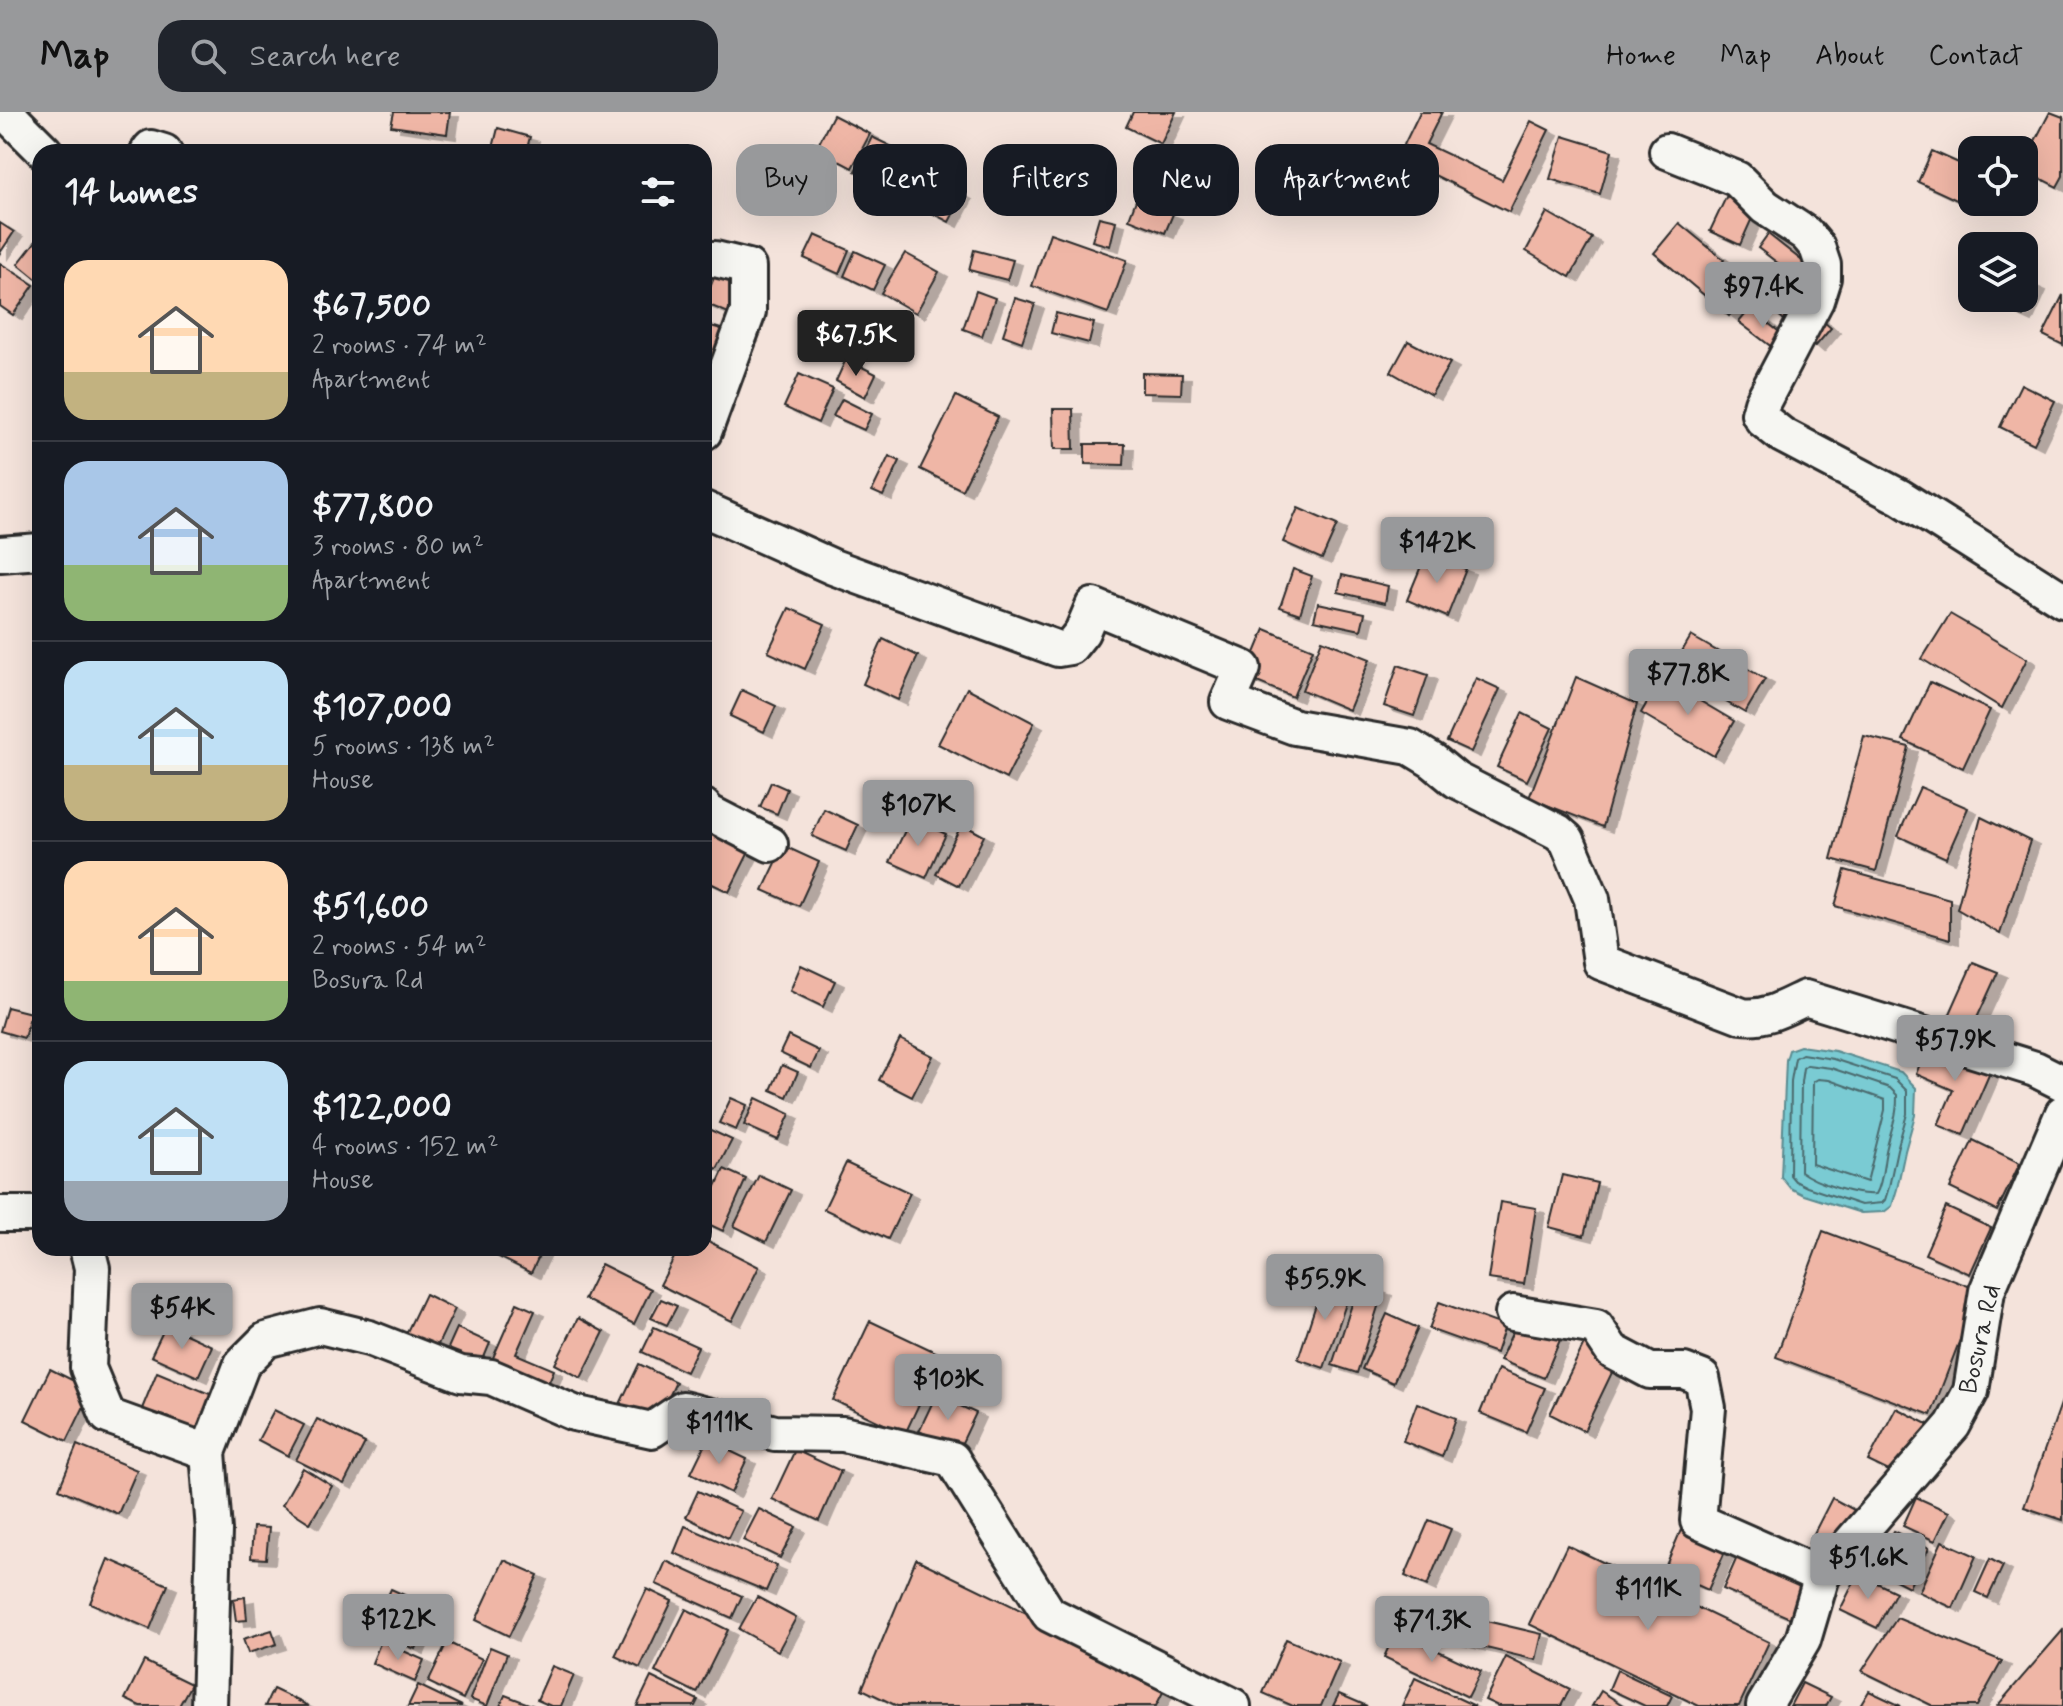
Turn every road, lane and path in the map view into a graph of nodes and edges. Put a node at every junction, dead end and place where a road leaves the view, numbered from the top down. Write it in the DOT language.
graph roads {
  1 [pos="12,115"];
  2 [pos="38,144"];
  3 [pos="1667,151"];
  4 [pos="712,259"];
  5 [pos="712,410"];
  6 [pos="712,513"];
  7 [pos="32,552"];
  8 [pos="0,554"];
  9 [pos="2063,600"];
  10 [pos="712,814"];
  11 [pos="770,844"];
  12 [pos="2063,1083"];
  13 [pos="2063,1113"];
  14 [pos="0,1214"];
  15 [pos="32,1214"];
  16 [pos="89,1256"];
  17 [pos="1513,1313"];
  18 [pos="208,1452"];
  19 [pos="1822,1576"];
  20 [pos="209,1706"];
  21 [pos="1233,1706"];
  22 [pos="1764,1706"];
  1 -- 2 [label="street"];
  3 -- 9 [label="street"];
  4 -- 5 [label="street"];
  6 -- 12 [label="street"];
  7 -- 8 [label="street"];
  10 -- 11 [label="street"];
  13 -- 19 [label="street, Bosura Rd"];
  14 -- 15 [label="street"];
  16 -- 18 [label="street"];
  17 -- 19 [label="street"];
  18 -- 20 [label="street"];
  18 -- 21 [label="street"];
  19 -- 22 [label="street, Bosura Rd"];
}
